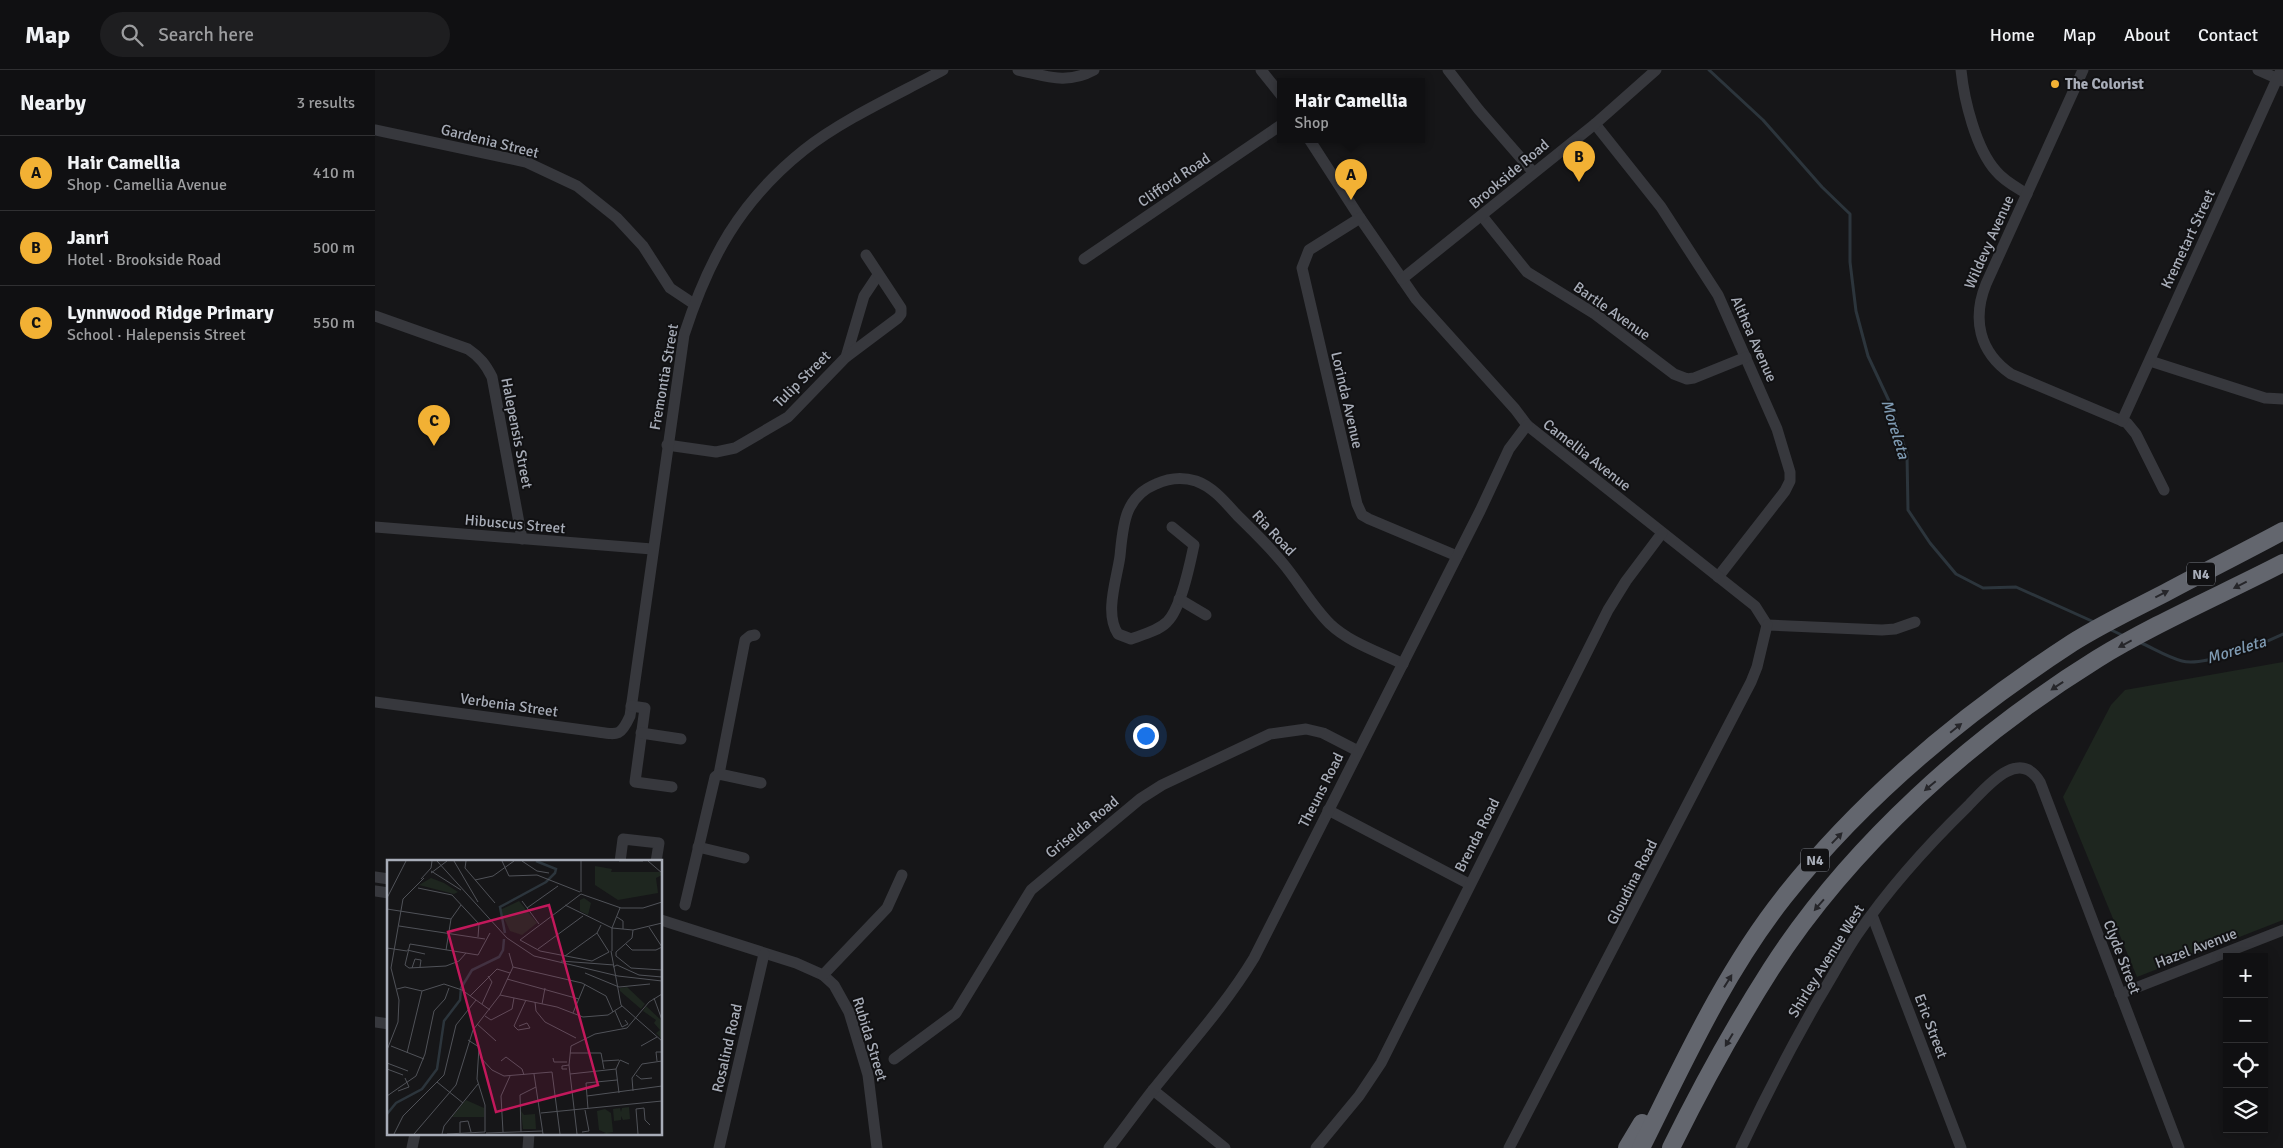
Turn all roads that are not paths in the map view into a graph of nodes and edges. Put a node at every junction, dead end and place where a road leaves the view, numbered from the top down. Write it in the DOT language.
graph roads {
  1 [pos="943,70"];
  2 [pos="1017,70"];
  3 [pos="1095,70"];
  4 [pos="1261,70"];
  5 [pos="1448,70"];
  6 [pos="1656,70"];
  7 [pos="1961,70"];
  8 [pos="2083,70"];
  9 [pos="2258,70"];
  10 [pos="2280,77"];
  11 [pos="1277,90"];
  12 [pos="1595,124"];
  13 [pos="1277,128"];
  14 [pos="375,130"];
  15 [pos="1312,143"];
  16 [pos="1533,172"];
  17 [pos="2027,194"];
  18 [pos="1482,216"];
  19 [pos="1360,218"];
  20 [pos="866,255"];
  21 [pos="1084,259"];
  22 [pos="878,275"];
  23 [pos="1402,279"];
  24 [pos="694,304"];
  25 [pos="375,316"];
  26 [pos="846,357"];
  27 [pos="1746,357"];
  28 [pos="2150,361"];
  29 [pos="2283,398"];
  30 [pos="2122,421"];
  31 [pos="1527,425"];
  32 [pos="667,444"];
  33 [pos="2164,490"];
  34 [pos="1172,526"];
  35 [pos="375,527"];
  36 [pos="2283,531"];
  37 [pos="1661,533"];
  38 [pos="522,539"];
  39 [pos="653,549"];
  40 [pos="1457,556"];
  41 [pos="2283,563"];
  42 [pos="1718,577"];
  43 [pos="1179,598"];
  44 [pos="1206,615"];
  45 [pos="1915,622"];
  46 [pos="1767,624"];
  47 [pos="755,635"];
  48 [pos="1403,664"];
  49 [pos="375,702"];
  50 [pos="630,711"];
  51 [pos="641,733"];
  52 [pos="681,739"];
  53 [pos="1358,751"];
  54 [pos="719,774"];
  55 [pos="2037,777"];
  56 [pos="761,783"];
  57 [pos="672,787"];
  58 [pos="1328,810"];
  59 [pos="698,847"];
  60 [pos="744,858"];
  61 [pos="621,860"];
  62 [pos="656,860"];
  63 [pos="902,875"];
  64 [pos="1469,884"];
  65 [pos="685,905"];
  66 [pos="1872,915"];
  67 [pos="663,921"];
  68 [pos="663,927"];
  69 [pos="681,927"];
  70 [pos="2283,930"];
  71 [pos="764,954"];
  72 [pos="823,975"];
  73 [pos="2121,994"];
  74 [pos="1713,1004"];
  75 [pos="894,1059"];
  76 [pos="1709,1072"];
  77 [pos="1153,1090"];
  78 [pos="719,1148"];
  79 [pos="877,1148"];
  80 [pos="1109,1148"];
  81 [pos="1225,1148"];
  82 [pos="1316,1148"];
  83 [pos="1509,1148"];
  84 [pos="1627,1148"];
  85 [pos="1641,1148"];
  86 [pos="1671,1148"];
  87 [pos="1682,1148"];
  88 [pos="1741,1148"];
  89 [pos="1961,1148"];
  90 [pos="2179,1148"];
  1 -- 24 [label="street, Fremontia Street"];
  2 -- 3 [label="street"];
  4 -- 11 [label="street"];
  5 -- 16 [label="street"];
  6 -- 12 [label="street, Brookside Road"];
  7 -- 17 [label="street"];
  8 -- 17 [label="street, Wildevy Avenue"];
  9 -- 10 [label="street"];
  10 -- 28 [label="street, Kremetart Street"];
  12 -- 16 [label="street, Brookside Road"];
  12 -- 27 [label="street, Althea Avenue"];
  13 -- 21 [label="street, Clifford Road"];
  14 -- 24 [label="street, Gardenia Street"];
  15 -- 19 [label="street, Camellia Avenue"];
  16 -- 18 [label="street, Brookside Road"];
  17 -- 30 [label="street, Wildevy Avenue"];
  18 -- 23 [label="street, Brookside Road"];
  18 -- 27 [label="street, Bartle Avenue"];
  19 -- 23 [label="street, Camellia Avenue"];
  19 -- 40 [label="street, Lorinda Avenue"];
  20 -- 22 [label="street"];
  22 -- 26 [label="street"];
  22 -- 26 [label="street, Tulip Street"];
  23 -- 31 [label="street, Camellia Avenue"];
  24 -- 32 [label="street, Fremontia Street"];
  25 -- 38 [label="street, Halepensis Street"];
  26 -- 32 [label="street, Tulip Street"];
  27 -- 42 [label="street, Althea Avenue"];
  28 -- 29 [label="street"];
  28 -- 30 [label="street, Kremetart Street"];
  30 -- 33 [label="street, Wildevy Avenue"];
  31 -- 37 [label="street, Camellia Avenue"];
  31 -- 40 [label="street, Theuns Road"];
  32 -- 39 [label="street, Fremontia Street"];
  34 -- 43 [label="street"];
  35 -- 38 [label="street, Hibuscus Street"];
  74 -- 36 [label="highway, N4, one-way"];
  37 -- 42 [label="street, Camellia Avenue"];
  37 -- 64 [label="street, Brenda Road"];
  38 -- 39 [label="street, Hibuscus Street"];
  39 -- 50 [label="street, Fremontia Street"];
  40 -- 48 [label="street, Theuns Road"];
  41 -- 76 [label="highway, N4, one-way"];
  42 -- 46 [label="street, Camellia Avenue"];
  43 -- 44 [label="street"];
  43 -- 48 [label="street, Ria Road"];
  45 -- 46 [label="street"];
  46 -- 83 [label="street, Gloudina Road"];
  47 -- 54 [label="street"];
  48 -- 53 [label="street, Theuns Road"];
  49 -- 50 [label="street, Verbenia Street"];
  50 -- 51 [label="street"];
  51 -- 52 [label="street"];
  51 -- 57 [label="street"];
  53 -- 58 [label="street, Theuns Road"];
  53 -- 75 [label="street, Griselda Road"];
  54 -- 56 [label="street"];
  54 -- 59 [label="street"];
  55 -- 66 [label="street, Shirley Avenue West"];
  55 -- 73 [label="street, Clyde Street"];
  58 -- 64 [label="street"];
  58 -- 77 [label="street, Theuns Road"];
  59 -- 60 [label="street"];
  59 -- 65 [label="street"];
  61 -- 62 [label="street"];
  63 -- 72 [label="street"];
  64 -- 82 [label="street, Brenda Road"];
  66 -- 88 [label="street, Shirley Avenue West"];
  66 -- 89 [label="street, Eric Street"];
  67 -- 69 [label="street, Rubida Street"];
  68 -- 69 [label="street, Rubida Street"];
  69 -- 71 [label="street, Rubida Street"];
  70 -- 73 [label="street, Hazel Avenue"];
  71 -- 72 [label="street, Rubida Street"];
  71 -- 78 [label="street, Rosalind Road"];
  72 -- 79 [label="street, Rubida Street"];
  73 -- 90 [label="street, Clyde Street"];
  74 -- 84 [label="highway"];
  74 -- 85 [label="highway, N4"];
  76 -- 86 [label="highway, N4"];
  76 -- 87 [label="highway"];
  77 -- 80 [label="street, Theuns Road"];
  77 -- 81 [label="street"];
}
